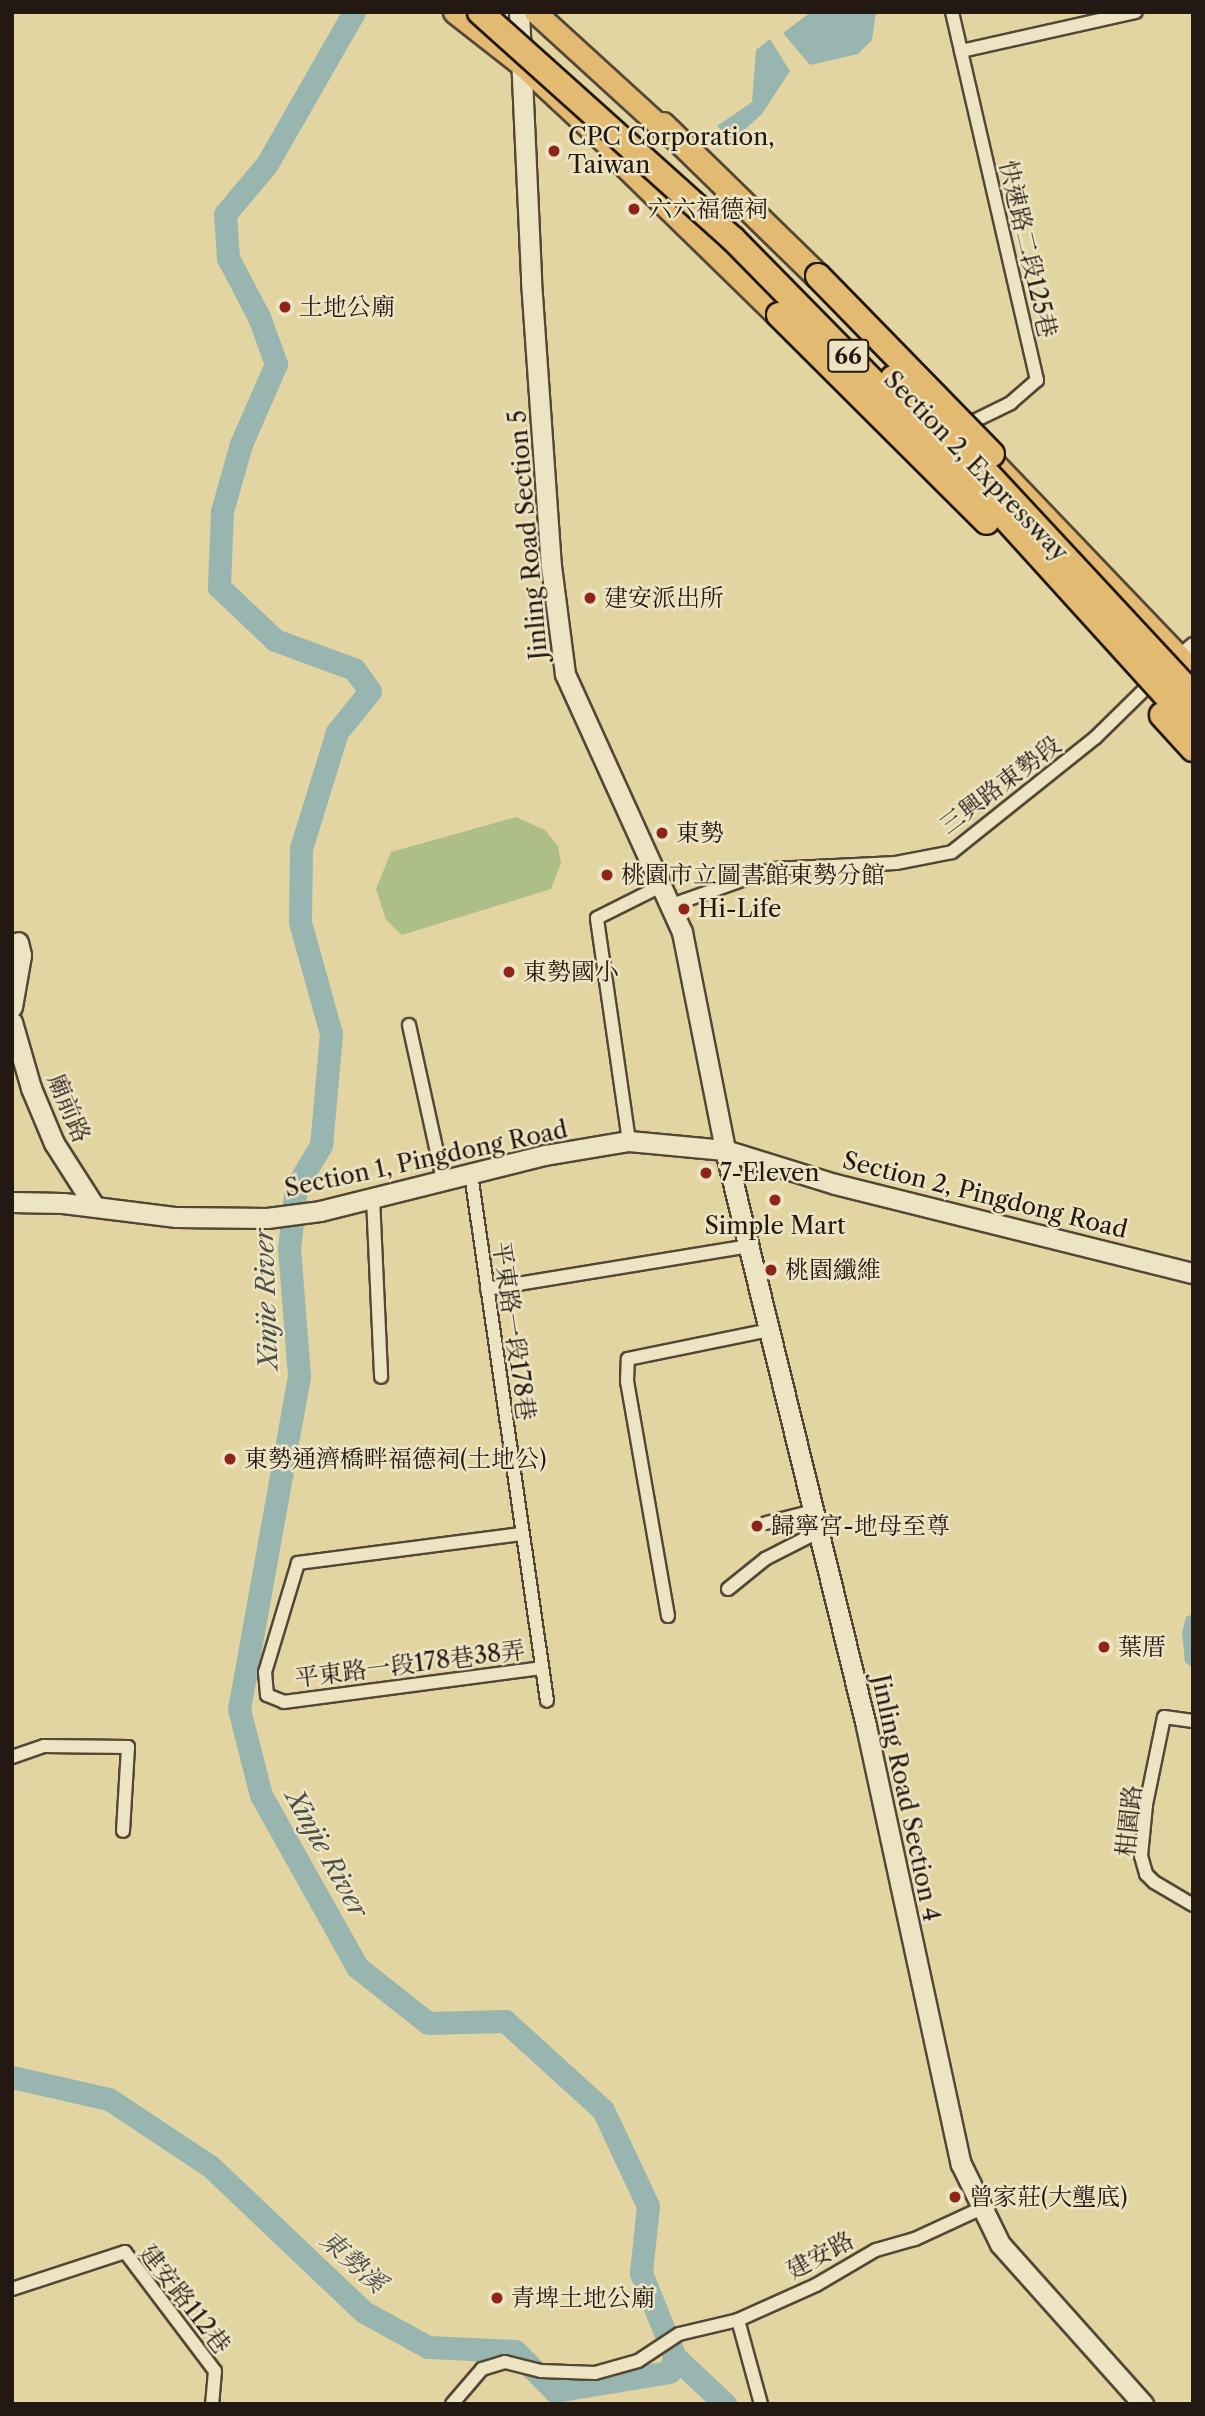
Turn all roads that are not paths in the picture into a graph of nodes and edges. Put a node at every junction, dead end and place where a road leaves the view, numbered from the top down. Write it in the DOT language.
graph roads {
  1 [pos="454,12"];
  2 [pos="480,12"];
  3 [pos="506,12"];
  4 [pos="519,12"];
  5 [pos="535,12"];
  6 [pos="952,12"];
  7 [pos="1136,12"];
  8 [pos="961,51"];
  9 [pos="523,66"];
  10 [pos="663,125"];
  11 [pos="612,152"];
  12 [pos="972,422"];
  13 [pos="1188,657"];
  14 [pos="1193,678"];
  15 [pos="1145,688"];
  16 [pos="1193,695"];
  17 [pos="1193,725"];
  18 [pos="1193,747"];
  19 [pos="663,885"];
  20 [pos="672,905"];
  21 [pos="15,939"];
  22 [pos="12,1007"];
  23 [pos="12,1022"];
  24 [pos="409,1025"];
  25 [pos="629,1141"];
  26 [pos="725,1150"];
  27 [pos="471,1174"];
  28 [pos="443,1181"];
  29 [pos="373,1198"];
  30 [pos="12,1202"];
  31 [pos="95,1207"];
  32 [pos="749,1246"];
  33 [pos="1193,1273"];
  34 [pos="487,1289"];
  35 [pos="769,1330"];
  36 [pos="381,1377"];
  37 [pos="814,1511"];
  38 [pos="766,1523"];
  39 [pos="818,1532"];
  40 [pos="521,1534"];
  41 [pos="728,1589"];
  42 [pos="668,1616"];
  43 [pos="541,1668"];
  44 [pos="547,1701"];
  45 [pos="1193,1721"];
  46 [pos="12,1757"];
  47 [pos="123,1831"];
  48 [pos="1193,1905"];
  49 [pos="980,2209"];
  50 [pos="12,2288"];
  51 [pos="738,2320"];
  52 [pos="212,2404"];
  53 [pos="452,2404"];
  54 [pos="761,2404"];
  55 [pos="1143,2404"];
  1 -- 9 [label="main road, 66"];
  2 -- 17 [label="highway, 66, bridge"];
  3 -- 16 [label="highway, 66, bridge"];
  4 -- 9 [label="main road, Jinling Road Section 5"];
  5 -- 10 [label="main road, Section 2, Expressway / 66"];
  6 -- 8 [label="street"];
  7 -- 8 [label="street"];
  8 -- 12 [label="street, 快速路二段125巷"];
  9 -- 11 [label="main road, Section 2, Expressway / 66"];
  9 -- 19 [label="main road, Jinling Road Section 5"];
  10 -- 13 [label="main road, Section 2, Expressway / 66"];
  10 -- 14 [label="highway, bridge"];
  11 -- 15 [label="main road, Section 2, Expressway / 66"];
  11 -- 18 [label="highway, bridge"];
  13 -- 15 [label="street, 三興路東勢段"];
  15 -- 18 [label="main road, Section 2, Expressway / 66"];
  15 -- 20 [label="street, 三興路東勢段"];
  19 -- 20 [label="main road, Jinling Road Section 5"];
  19 -- 25 [label="street"];
  20 -- 26 [label="main road, Jinling Road Section 5"];
  21 -- 22 [label="main road"];
  23 -- 31 [label="main road, 廟前路"];
  24 -- 28 [label="street"];
  25 -- 26 [label="main road, Section 1, Pingdong Road"];
  25 -- 27 [label="main road, Section 1, Pingdong Road"];
  26 -- 32 [label="main road, Jinling Road Section 4"];
  26 -- 33 [label="main road, Section 2, Pingdong Road"];
  27 -- 28 [label="main road, Section 1, Pingdong Road"];
  27 -- 34 [label="street, 平東路一段178巷"];
  28 -- 29 [label="main road, Section 1, Pingdong Road"];
  29 -- 31 [label="main road, Section 1, Pingdong Road"];
  29 -- 36 [label="street"];
  30 -- 31 [label="main road, Section 1, Pingdong Road"];
  32 -- 34 [label="street"];
  32 -- 35 [label="main road, Jinling Road Section 4"];
  34 -- 40 [label="street, 平東路一段178巷"];
  35 -- 37 [label="main road, Jinling Road Section 4"];
  35 -- 42 [label="street"];
  37 -- 38 [label="street"];
  37 -- 39 [label="main road, Jinling Road Section 4"];
  39 -- 41 [label="street"];
  39 -- 49 [label="main road, Jinling Road Section 4"];
  40 -- 43 [label="street, 平東路一段178巷"];
  40 -- 43 [label="street, 平東路一段178巷38弄"];
  43 -- 44 [label="street, 平東路一段178巷"];
  45 -- 48 [label="street, 柑園路"];
  46 -- 47 [label="street"];
  49 -- 51 [label="street, 建安路"];
  49 -- 55 [label="main road, Jinling Road Section 4"];
  50 -- 52 [label="street, 建安路112巷"];
  51 -- 53 [label="street, 建安路"];
  51 -- 54 [label="street"];
}
